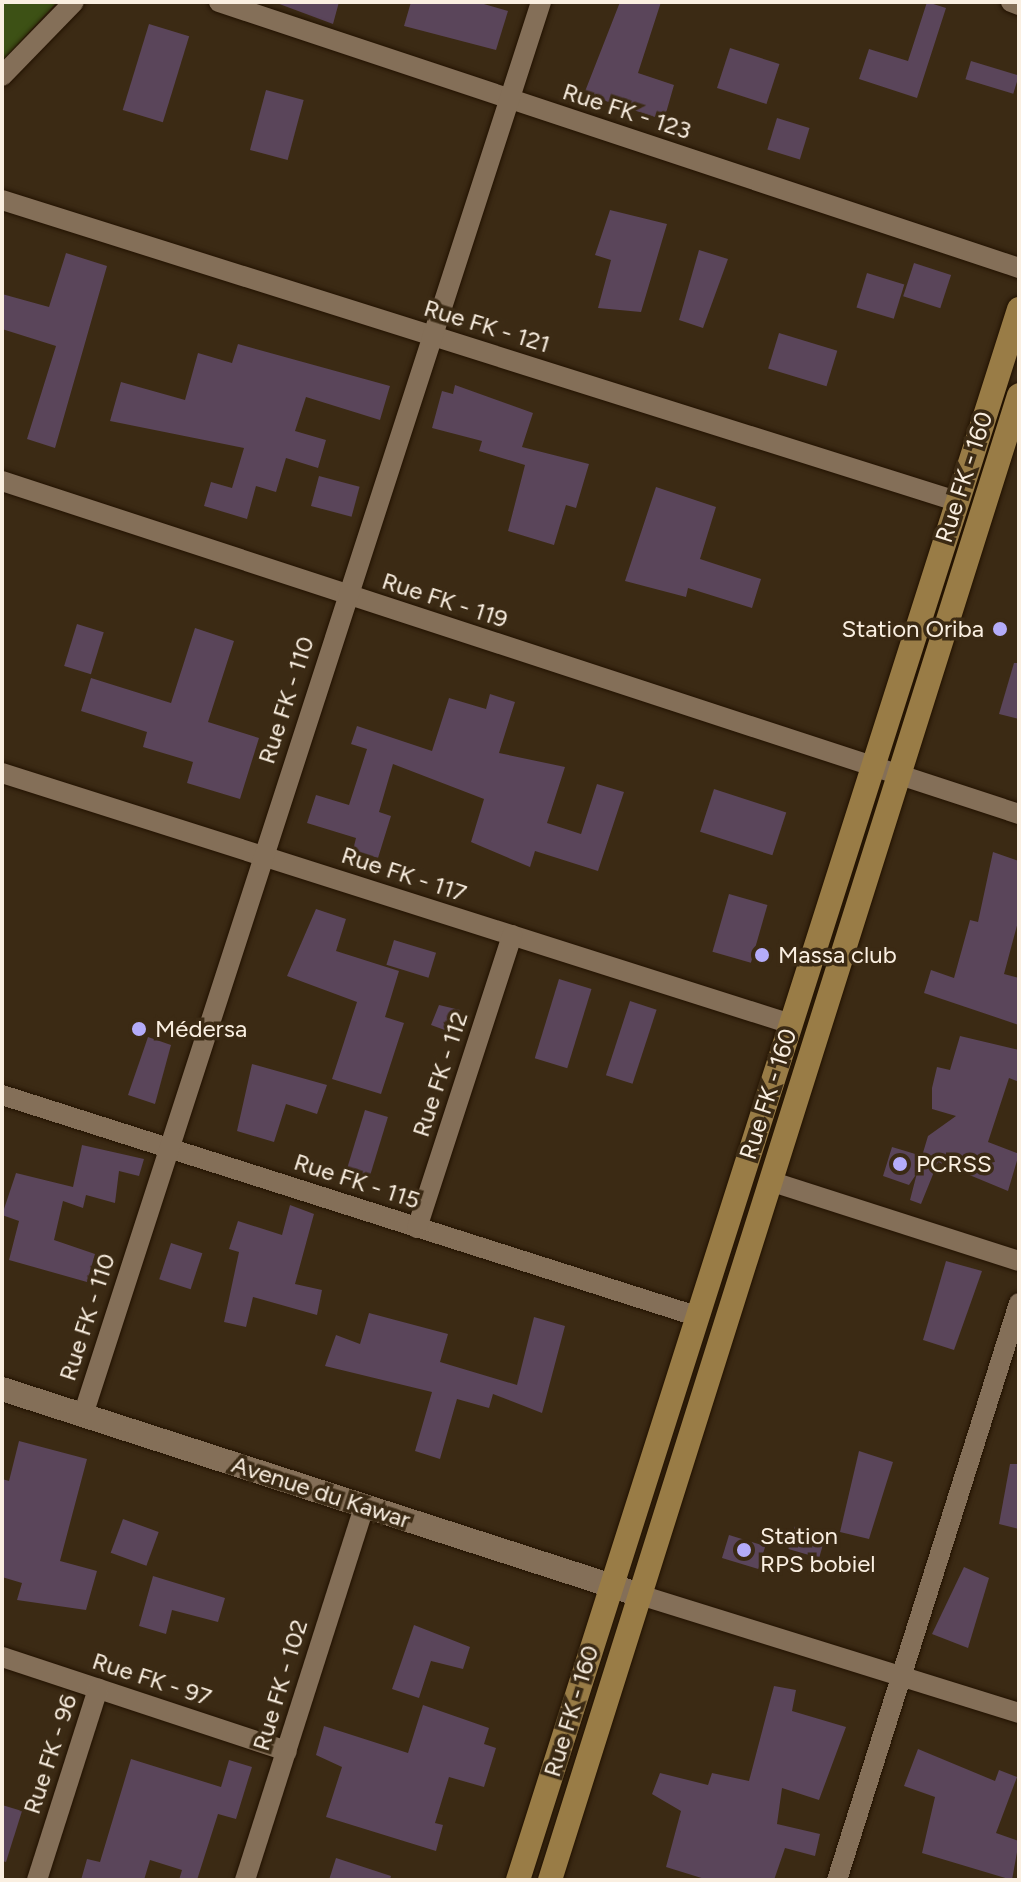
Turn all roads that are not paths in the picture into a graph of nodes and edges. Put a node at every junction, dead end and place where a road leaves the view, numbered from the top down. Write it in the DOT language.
graph roads {
  1 [pos="74,2"];
  2 [pos="219,2"];
  3 [pos="541,2"];
  4 [pos="1011,2"];
  5 [pos="1019,5"];
  6 [pos="2,76"];
  7 [pos="508,98"];
  8 [pos="2,200"];
  9 [pos="1019,268"];
  10 [pos="1019,309"];
  11 [pos="427,334"];
  12 [pos="1019,395"];
  13 [pos="2,481"];
  14 [pos="956,501"];
  15 [pos="347,595"];
  16 [pos="872,768"];
  17 [pos="2,773"];
  18 [pos="901,777"];
  19 [pos="1019,814"];
  20 [pos="263,856"];
  21 [pos="512,935"];
  22 [pos="791,1024"];
  23 [pos="2,1095"];
  24 [pos="168,1148"];
  25 [pos="773,1182"];
  26 [pos="417,1228"];
  27 [pos="1019,1261"];
  28 [pos="1019,1303"];
  29 [pos="696,1316"];
  30 [pos="2,1389"];
  31 [pos="83,1415"];
  32 [pos="364,1506"];
  33 [pos="610,1585"];
  34 [pos="640,1595"];
  35 [pos="2,1657"];
  36 [pos="901,1676"];
  37 [pos="98,1689"];
  38 [pos="1019,1713"];
  39 [pos="287,1751"];
  40 [pos="841,1879"];
  41 [pos="37,1880"];
  42 [pos="245,1880"];
  43 [pos="518,1880"];
  44 [pos="550,1880"];
  1 -- 6 [label="street"];
  2 -- 7 [label="street, Rue FK - 123"];
  3 -- 7 [label="street, Rue FK - 110"];
  4 -- 5 [label="street"];
  7 -- 9 [label="street, Rue FK - 123"];
  7 -- 11 [label="street, Rue FK - 110"];
  8 -- 11 [label="street, Rue FK - 121"];
  10 -- 14 [label="main road, Rue FK - 160"];
  11 -- 14 [label="street, Rue FK - 121"];
  11 -- 15 [label="street, Rue FK - 110"];
  12 -- 18 [label="main road, Rue FK - 160"];
  13 -- 15 [label="street, Rue FK - 119"];
  14 -- 16 [label="main road, Rue FK - 160"];
  15 -- 16 [label="street, Rue FK - 119"];
  15 -- 20 [label="street, Rue FK - 110"];
  16 -- 18 [label="street, Rue FK - 119"];
  16 -- 22 [label="main road, Rue FK - 160"];
  17 -- 20 [label="street, Rue FK - 117"];
  18 -- 19 [label="street, Rue FK - 119"];
  18 -- 25 [label="main road, Rue FK - 160"];
  20 -- 21 [label="street, Rue FK - 117"];
  20 -- 24 [label="street, Rue FK - 110"];
  21 -- 22 [label="street, Rue FK - 117"];
  21 -- 26 [label="street, Rue FK - 112"];
  22 -- 29 [label="main road, Rue FK - 160"];
  23 -- 24 [label="street, Rue FK - 115"];
  24 -- 26 [label="street, Rue FK - 115"];
  24 -- 31 [label="street, Rue FK - 110"];
  25 -- 27 [label="street"];
  25 -- 34 [label="main road, Rue FK - 160"];
  26 -- 29 [label="street, Rue FK - 115"];
  28 -- 36 [label="street"];
  29 -- 33 [label="main road, Rue FK - 160"];
  30 -- 31 [label="street, Avenue du Kawar"];
  31 -- 32 [label="street, Avenue du Kawar"];
  32 -- 33 [label="street, Avenue du Kawar"];
  32 -- 39 [label="street, Rue FK - 102"];
  33 -- 34 [label="street, Avenue du Kawar"];
  33 -- 43 [label="main road, Rue FK - 160"];
  34 -- 36 [label="street"];
  34 -- 44 [label="main road, Rue FK - 160"];
  35 -- 37 [label="street, Rue FK - 97"];
  36 -- 38 [label="street"];
  36 -- 40 [label="street"];
  37 -- 39 [label="street, Rue FK - 97"];
  37 -- 41 [label="street, Rue FK - 96"];
  39 -- 42 [label="street, Rue FK - 102"];
}
